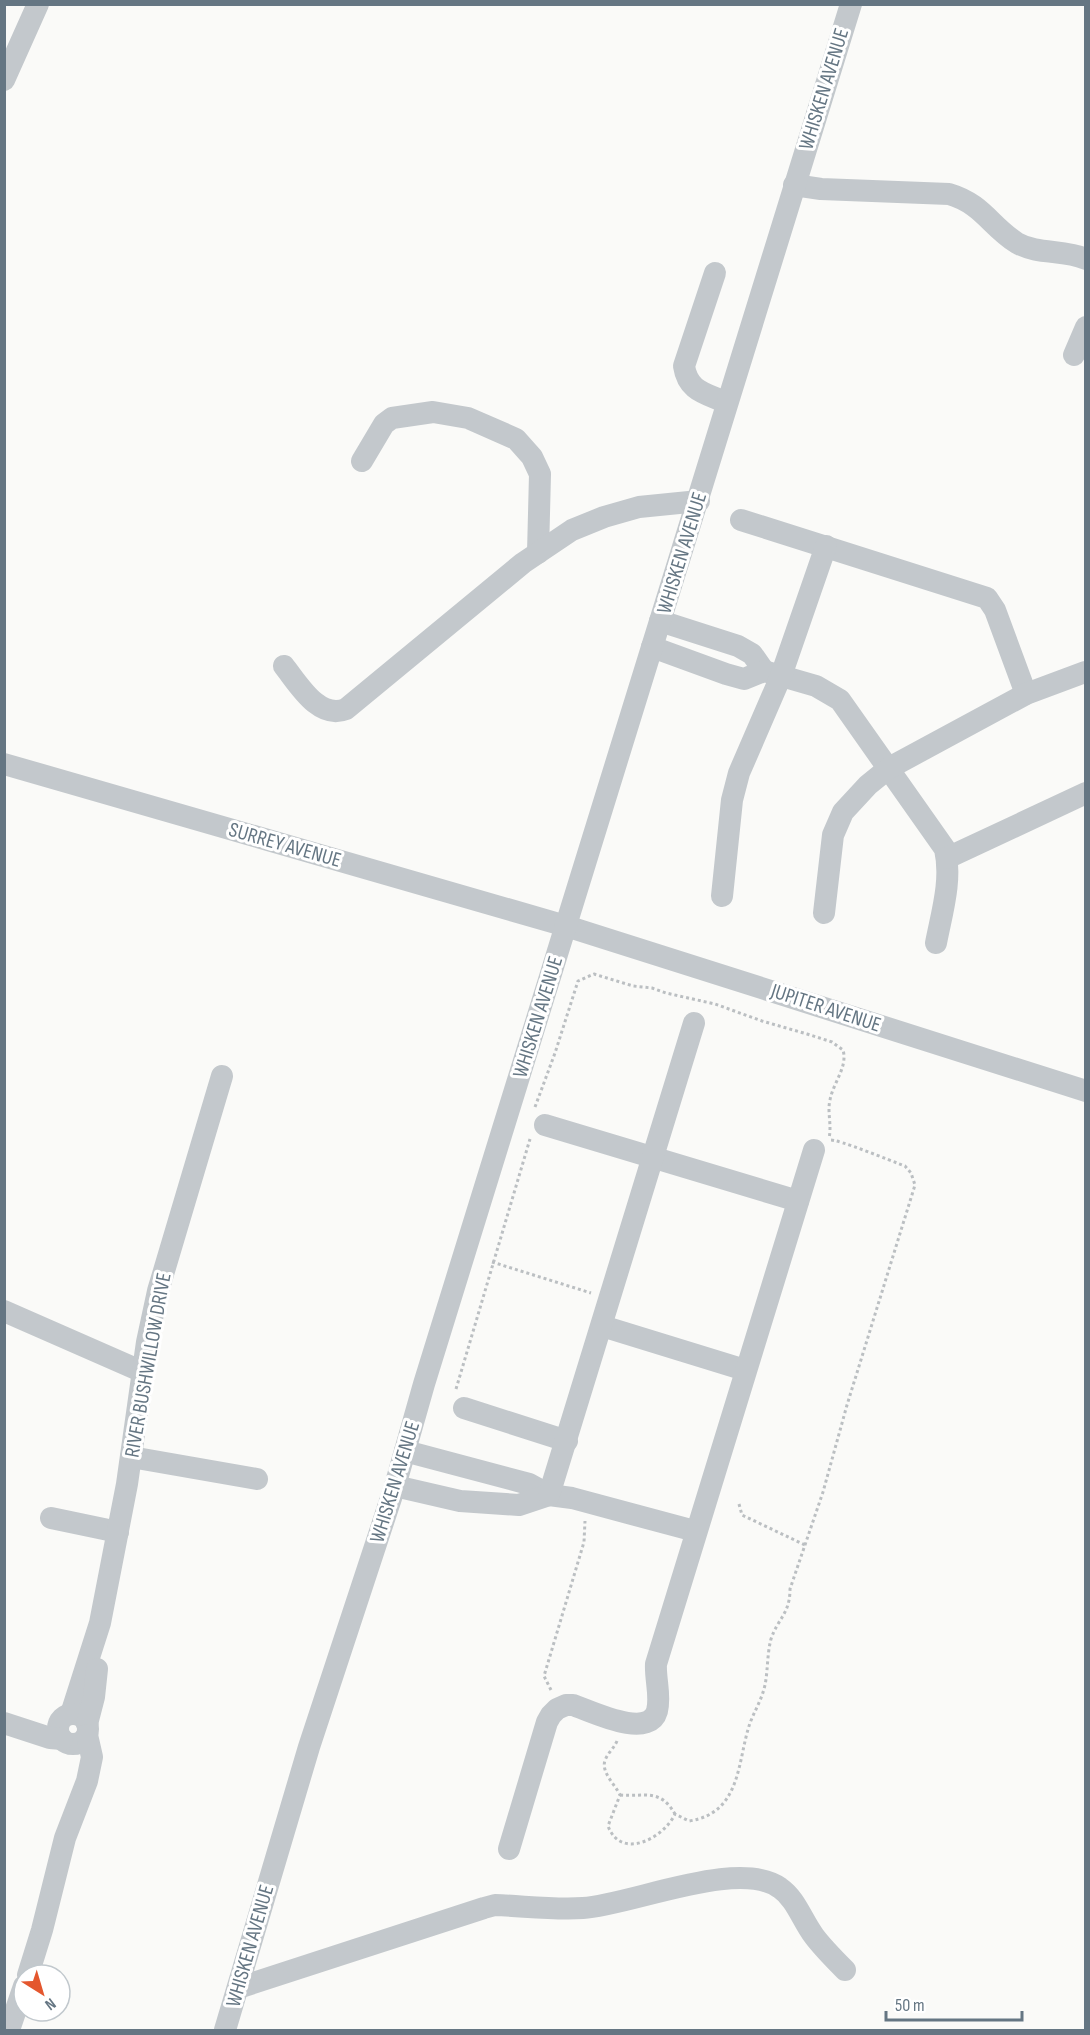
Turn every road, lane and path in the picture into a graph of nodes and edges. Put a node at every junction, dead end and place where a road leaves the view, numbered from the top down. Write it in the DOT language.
graph roads {
  1 [pos="38,4"];
  2 [pos="851,4"];
  3 [pos="4,80"];
  4 [pos="794,185"];
  5 [pos="1086,259"];
  6 [pos="715,273"];
  7 [pos="1086,327"];
  8 [pos="1074,355"];
  9 [pos="727,403"];
  10 [pos="362,462"];
  11 [pos="699,501"];
  12 [pos="741,520"];
  13 [pos="826,546"];
  14 [pos="538,553"];
  15 [pos="660,621"];
  16 [pos="709,637"];
  17 [pos="652,647"];
  18 [pos="698,664"];
  19 [pos="284,666"];
  20 [pos="1085,672"];
  21 [pos="773,674"];
  22 [pos="1026,694"];
  23 [pos="4,764"];
  24 [pos="889,768"];
  25 [pos="1086,794"];
  26 [pos="947,858"];
  27 [pos="722,896"];
  28 [pos="824,913"];
  29 [pos="566,926"];
  30 [pos="936,943"];
  31 [pos="694,1023"];
  32 [pos="222,1076"];
  33 [pos="1086,1091"];
  34 [pos="536,1124"];
  35 [pos="814,1150"];
  36 [pos="652,1157"];
  37 [pos="798,1201"];
  38 [pos="492,1262"];
  39 [pos="610,1299"];
  40 [pos="4,1311"];
  41 [pos="602,1326"];
  42 [pos="4,1329"];
  43 [pos="745,1370"];
  44 [pos="142,1379"];
  45 [pos="464,1408"];
  46 [pos="567,1441"];
  47 [pos="405,1451"];
  48 [pos="131,1457"];
  49 [pos="257,1479"];
  50 [pos="395,1486"];
  51 [pos="549,1495"];
  52 [pos="591,1502"];
  53 [pos="739,1504"];
  54 [pos="51,1518"];
  55 [pos="695,1531"];
  56 [pos="118,1532"];
  57 [pos="805,1545"];
  58 [pos="566,1705"];
  59 [pos="623,1722"];
  60 [pos="12,1726"];
  61 [pos="73,1729"];
  62 [pos="620,1795"];
  63 [pos="675,1814"];
  64 [pos="508,1849"];
  65 [pos="28,1963"];
  66 [pos="844,1970"];
  67 [pos="238,1988"];
  68 [pos="225,2031"];
  1 -- 3 [label="street"];
  2 -- 4 [label="street, WHISKEN AVENUE"];
  4 -- 5 [label="street"];
  4 -- 9 [label="street, WHISKEN AVENUE"];
  6 -- 9 [label="street"];
  7 -- 8 [label="street"];
  9 -- 11 [label="street, WHISKEN AVENUE"];
  10 -- 14 [label="street"];
  11 -- 14 [label="street"];
  11 -- 15 [label="street, WHISKEN AVENUE"];
  12 -- 13 [label="street"];
  13 -- 21 [label="street"];
  13 -- 22 [label="street"];
  14 -- 19 [label="street"];
  15 -- 16 [label="street"];
  15 -- 17 [label="street, WHISKEN AVENUE"];
  16 -- 18 [label="street"];
  16 -- 21 [label="street"];
  17 -- 18 [label="street"];
  17 -- 29 [label="street, WHISKEN AVENUE"];
  18 -- 21 [label="street"];
  20 -- 22 [label="street"];
  21 -- 24 [label="street"];
  21 -- 27 [label="street"];
  22 -- 24 [label="street"];
  23 -- 29 [label="street, SURREY AVENUE"];
  24 -- 26 [label="street"];
  24 -- 28 [label="street"];
  25 -- 26 [label="street"];
  26 -- 30 [label="street"];
  29 -- 33 [label="street, JUPITER AVENUE"];
  29 -- 47 [label="street, WHISKEN AVENUE"];
  31 -- 36 [label="street"];
  32 -- 44 [label="street, RIVER BUSHWILLOW DRIVE"];
  34 -- 36 [label="street"];
  34 -- 38 [label="path"];
  34 -- 57 [label="path"];
  35 -- 37 [label="street"];
  36 -- 37 [label="street"];
  36 -- 39 [label="street"];
  37 -- 43 [label="street"];
  38 -- 39 [label="path"];
  38 -- 45 [label="path"];
  39 -- 41 [label="street"];
  40 -- 44 [label="street"];
  41 -- 43 [label="street"];
  41 -- 46 [label="street"];
  42 -- 44 [label="street"];
  43 -- 55 [label="street"];
  44 -- 48 [label="street, RIVER BUSHWILLOW DRIVE"];
  45 -- 46 [label="street"];
  46 -- 51 [label="street"];
  47 -- 50 [label="street, WHISKEN AVENUE"];
  47 -- 51 [label="street"];
  48 -- 49 [label="street"];
  48 -- 56 [label="street, RIVER BUSHWILLOW DRIVE"];
  50 -- 51 [label="street"];
  50 -- 67 [label="street, WHISKEN AVENUE"];
  51 -- 52 [label="street"];
  52 -- 55 [label="street"];
  52 -- 58 [label="path"];
  53 -- 57 [label="path"];
  54 -- 56 [label="street"];
  55 -- 59 [label="street"];
  56 -- 61 [label="street, RIVER BUSHWILLOW DRIVE"];
  57 -- 63 [label="path"];
  58 -- 59 [label="street"];
  58 -- 64 [label="street"];
  59 -- 62 [label="path"];
  60 -- 61 [label="street"];
  61 -- 65 [label="street"];
  62 -- 63 [label="path"];
  62 -- 63 [label="path"];
  66 -- 67 [label="street"];
  67 -- 68 [label="street, WHISKEN AVENUE"];
}
